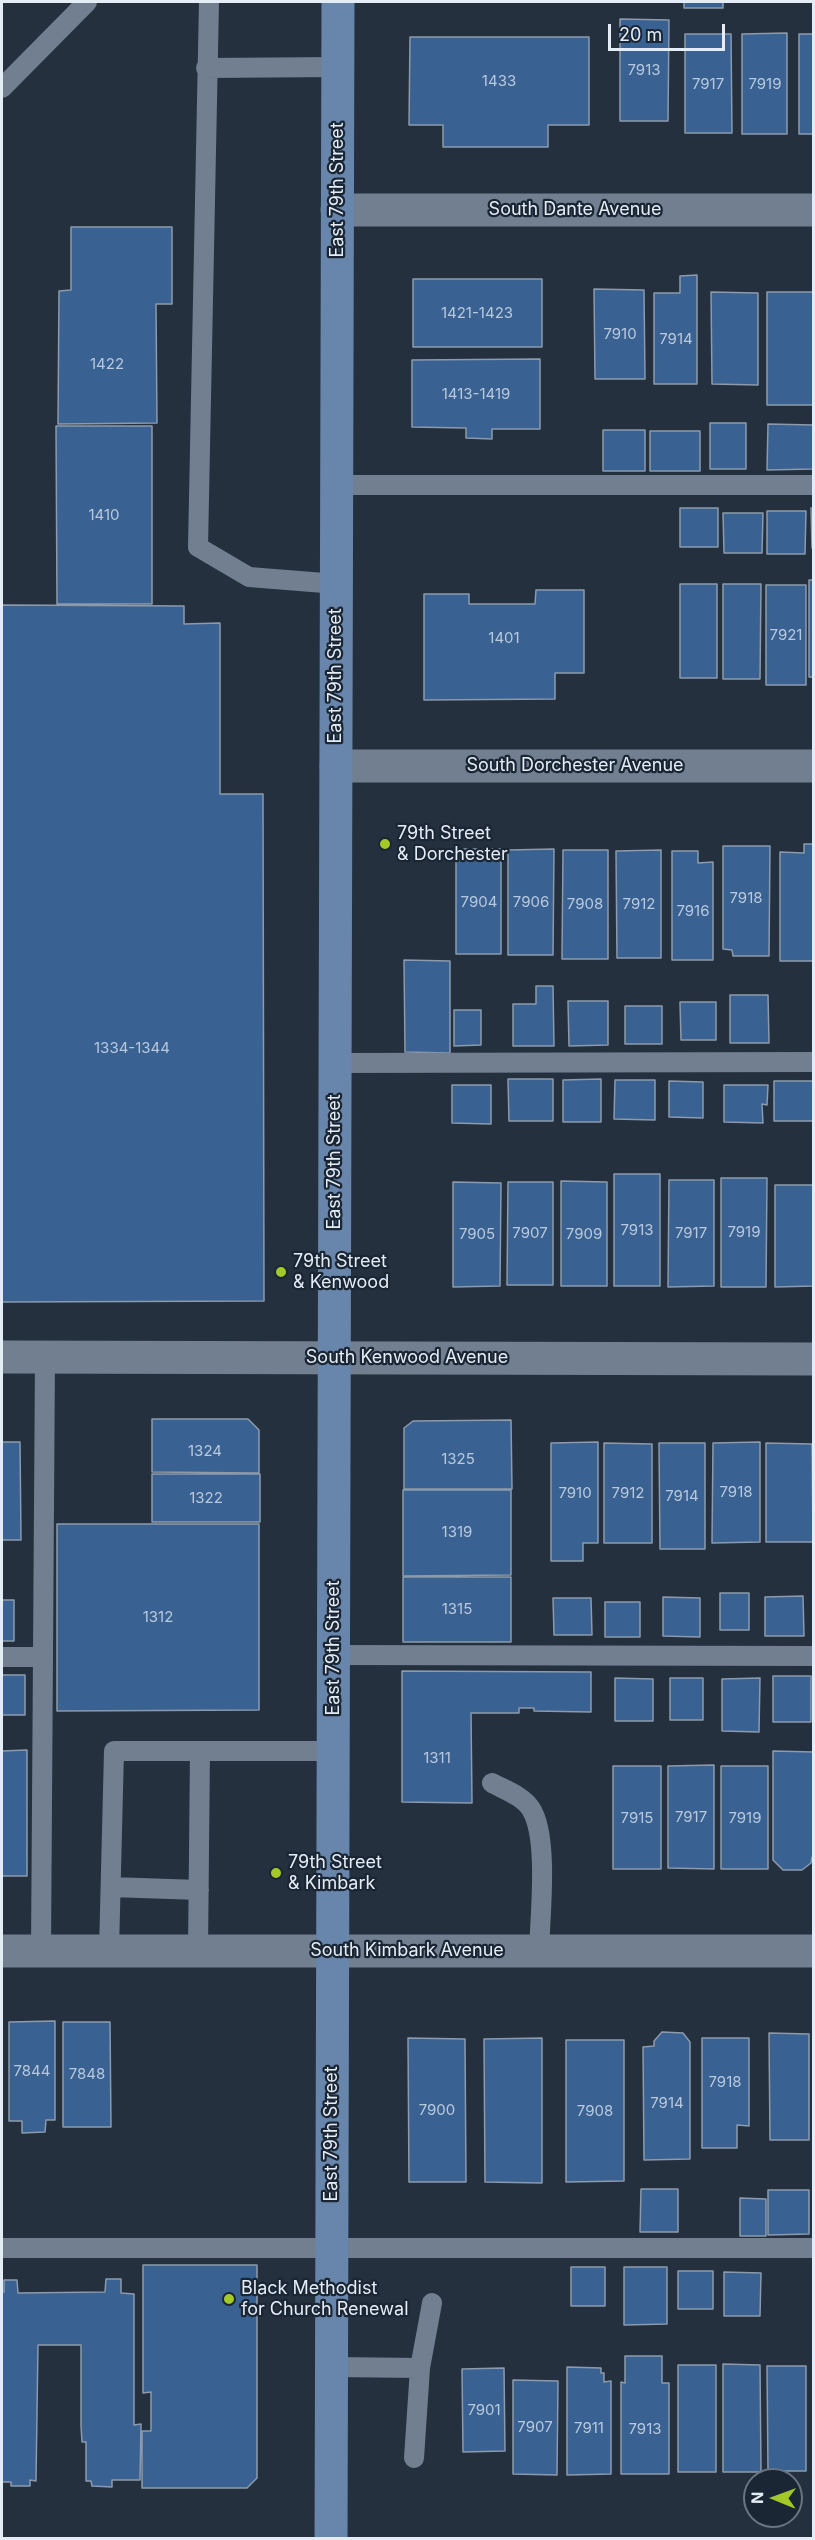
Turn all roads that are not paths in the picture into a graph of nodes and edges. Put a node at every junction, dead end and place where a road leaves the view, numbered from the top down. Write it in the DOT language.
graph roads {
  1 [pos="87,2"];
  2 [pos="209,2"];
  3 [pos="338,2"];
  4 [pos="206,68"];
  5 [pos="338,68"];
  6 [pos="2,88"];
  7 [pos="337,210"];
  8 [pos="813,210"];
  9 [pos="336,485"];
  10 [pos="813,485"];
  11 [pos="337,584"];
  12 [pos="336,766"];
  13 [pos="813,766"];
  14 [pos="813,1062"];
  15 [pos="335,1063"];
  16 [pos="2,1357"];
  17 [pos="45,1357"];
  18 [pos="334,1358"];
  19 [pos="813,1359"];
  20 [pos="334,1655"];
  21 [pos="813,1656"];
  22 [pos="2,1657"];
  23 [pos="43,1657"];
  24 [pos="200,1751"];
  25 [pos="333,1751"];
  26 [pos="492,1784"];
  27 [pos="111,1887"];
  28 [pos="199,1890"];
  29 [pos="2,1951"];
  30 [pos="41,1951"];
  31 [pos="109,1951"];
  32 [pos="198,1951"];
  33 [pos="332,1951"];
  34 [pos="539,1951"];
  35 [pos="813,1951"];
  36 [pos="2,2248"];
  37 [pos="332,2248"];
  38 [pos="813,2248"];
  39 [pos="432,2303"];
  40 [pos="332,2367"];
  41 [pos="420,2368"];
  42 [pos="414,2458"];
  43 [pos="331,2538"];
  1 -- 6 [label="lane"];
  2 -- 4 [label="lane"];
  3 -- 5 [label="main road, East 79th Street"];
  4 -- 5 [label="lane"];
  4 -- 11 [label="lane"];
  5 -- 7 [label="main road, East 79th Street"];
  7 -- 8 [label="street, South Dante Avenue"];
  7 -- 9 [label="main road, East 79th Street"];
  9 -- 10 [label="lane"];
  9 -- 11 [label="main road, East 79th Street"];
  11 -- 12 [label="main road, East 79th Street"];
  12 -- 13 [label="street, South Dorchester Avenue"];
  12 -- 15 [label="main road, East 79th Street"];
  14 -- 15 [label="lane"];
  15 -- 18 [label="main road, East 79th Street"];
  16 -- 17 [label="street, South Kenwood Avenue"];
  17 -- 18 [label="street, South Kenwood Avenue"];
  17 -- 23 [label="lane"];
  18 -- 19 [label="street, South Kenwood Avenue"];
  18 -- 20 [label="main road, East 79th Street"];
  20 -- 21 [label="lane"];
  20 -- 25 [label="main road, East 79th Street"];
  22 -- 23 [label="lane"];
  23 -- 30 [label="lane"];
  24 -- 25 [label="lane"];
  24 -- 27 [label="lane"];
  24 -- 28 [label="lane"];
  25 -- 33 [label="main road, East 79th Street"];
  26 -- 34 [label="lane"];
  27 -- 28 [label="lane"];
  27 -- 31 [label="lane"];
  28 -- 32 [label="lane"];
  29 -- 30 [label="street, South Kimbark Avenue"];
  30 -- 31 [label="street, South Kimbark Avenue"];
  31 -- 32 [label="street, South Kimbark Avenue"];
  32 -- 33 [label="street, South Kimbark Avenue"];
  33 -- 34 [label="street, South Kimbark Avenue"];
  33 -- 37 [label="main road, East 79th Street"];
  34 -- 35 [label="street, South Kimbark Avenue"];
  36 -- 37 [label="lane"];
  37 -- 38 [label="lane"];
  37 -- 40 [label="main road, East 79th Street"];
  39 -- 41 [label="lane"];
  40 -- 41 [label="lane"];
  40 -- 43 [label="main road, East 79th Street"];
  41 -- 42 [label="lane"];
}
